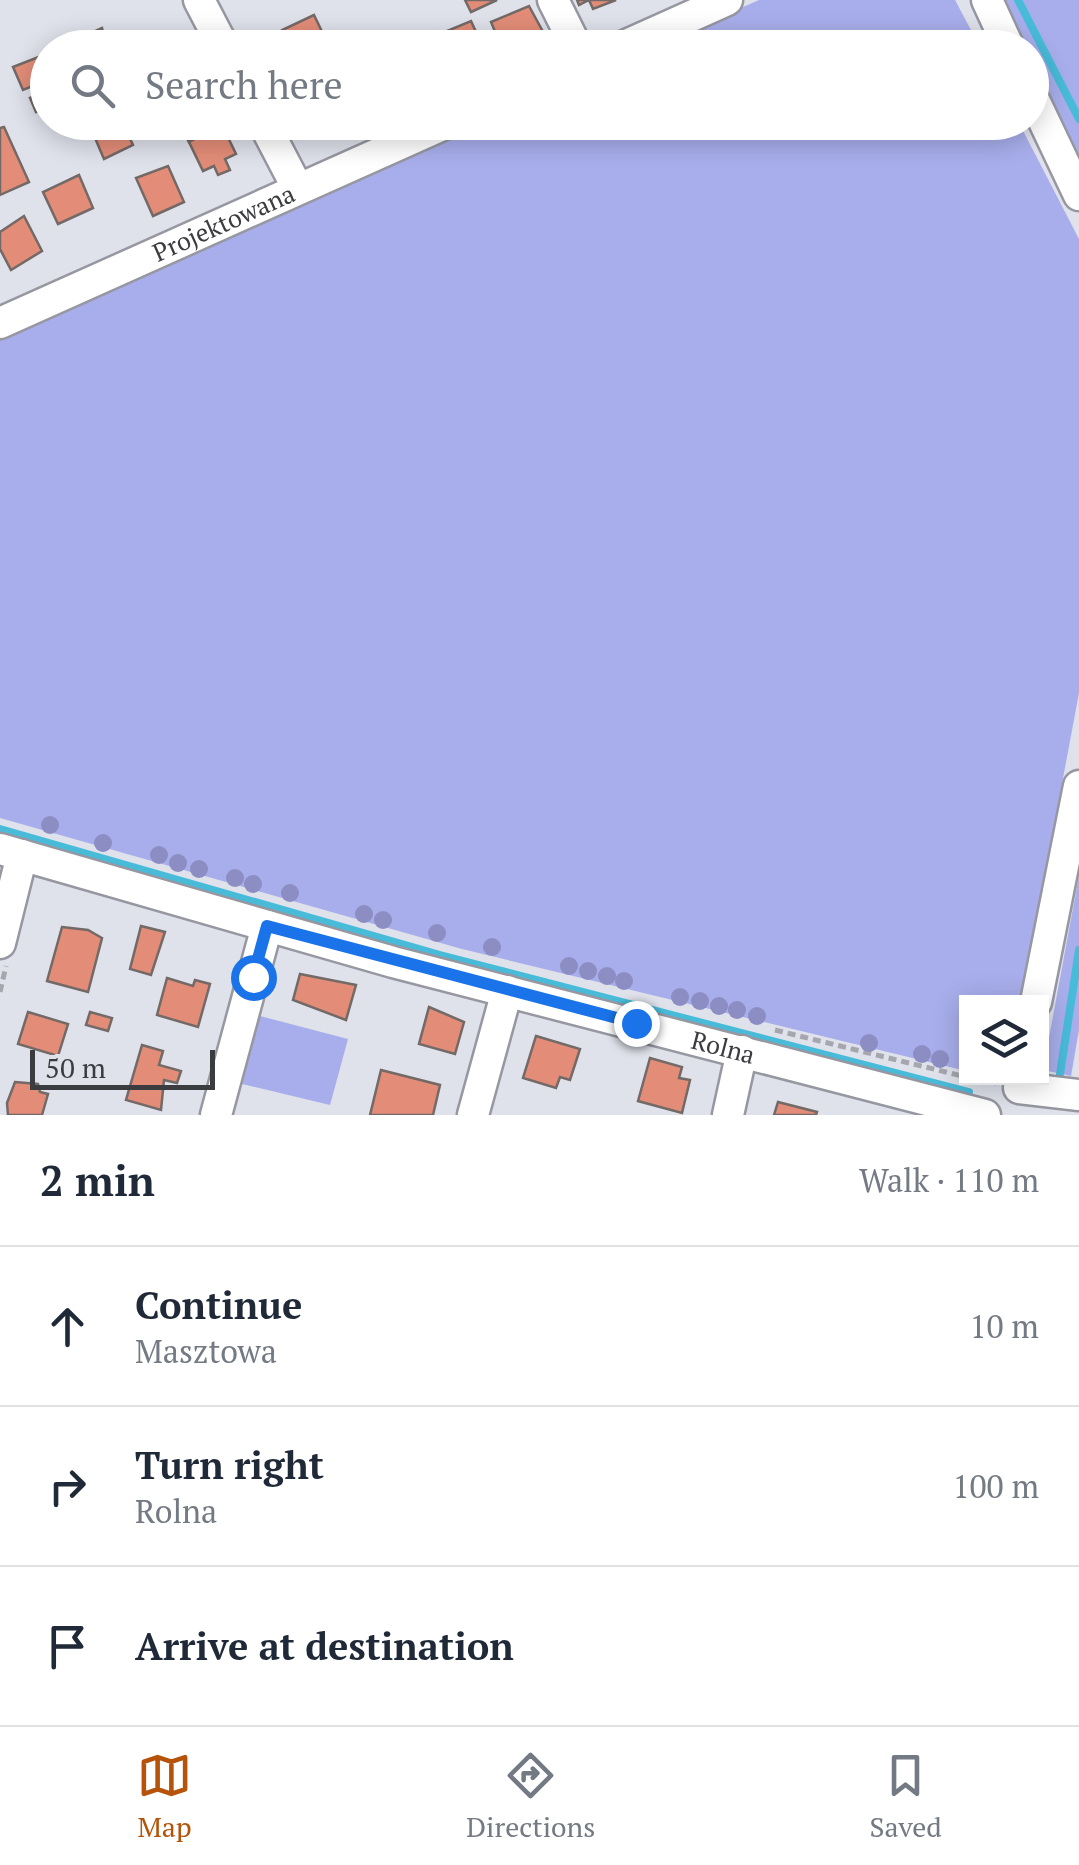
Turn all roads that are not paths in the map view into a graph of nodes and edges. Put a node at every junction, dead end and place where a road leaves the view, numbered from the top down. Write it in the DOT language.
graph roads {
  1 [pos="199,0"];
  2 [pos="553,0"];
  3 [pos="727,0"];
  4 [pos="986,0"];
  5 [pos="215,30"];
  6 [pos="568,30"];
  7 [pos="660,30"];
  8 [pos="1000,30"];
  9 [pos="1049,132"];
  10 [pos="272,140"];
  11 [pos="409,140"];
  12 [pos="298,189"];
  13 [pos="1079,195"];
  14 [pos="2,316"];
  15 [pos="1079,786"];
  16 [pos="11,852"];
  17 [pos="267,926"];
  18 [pos="0,943"];
  19 [pos="507,990"];
  20 [pos="1037,995"];
  21 [pos="742,1051"];
  22 [pos="1017,1093"];
  23 [pos="1079,1095"];
  24 [pos="216,1115"];
  25 [pos="473,1115"];
  26 [pos="728,1115"];
  27 [pos="985,1115"];
  1 -- 5 [label="street"];
  2 -- 6 [label="street"];
  3 -- 7 [label="street"];
  4 -- 8 [label="street"];
  9 -- 13 [label="street"];
  10 -- 12 [label="street"];
  11 -- 12 [label="street, Projektowana"];
  12 -- 14 [label="street, Projektowana"];
  15 -- 20 [label="street"];
  16 -- 17 [label="street, Rolna"];
  16 -- 18 [label="street"];
  17 -- 19 [label="street, Rolna"];
  17 -- 24 [label="street"];
  19 -- 21 [label="street, Rolna"];
  19 -- 25 [label="street"];
  21 -- 26 [label="street"];
  21 -- 27 [label="street, Rolna"];
  22 -- 23 [label="street"];
}
